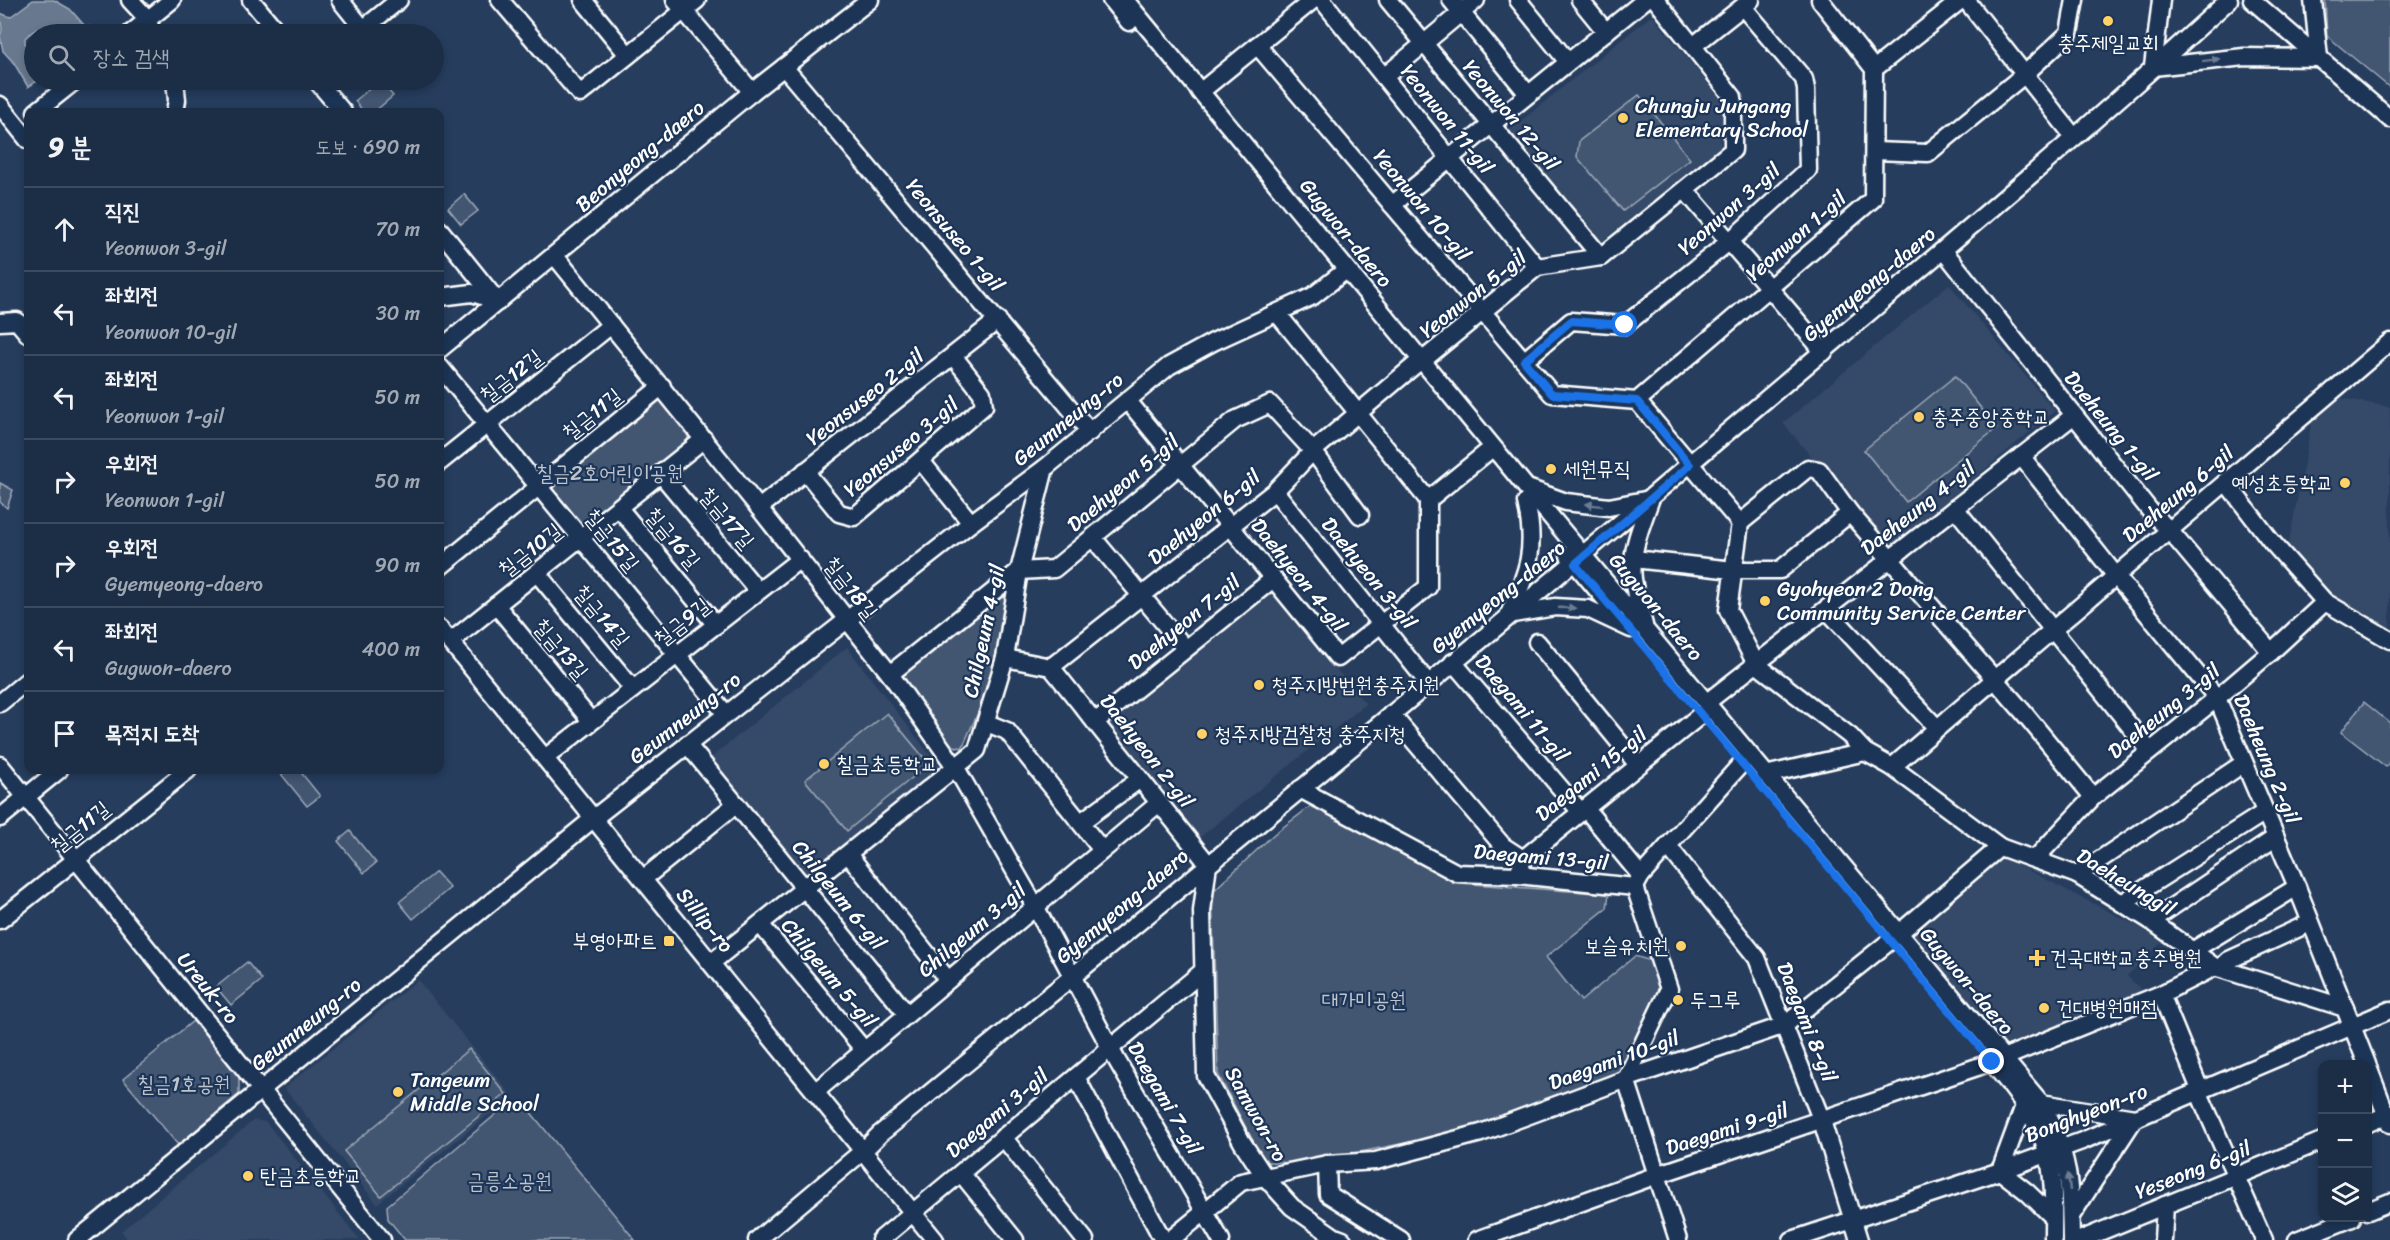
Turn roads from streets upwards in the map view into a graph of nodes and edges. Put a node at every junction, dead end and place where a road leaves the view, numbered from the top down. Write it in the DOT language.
graph roads {
  1 [pos="129,0"];
  2 [pos="172,0"];
  3 [pos="251,0"];
  4 [pos="340,0"];
  5 [pos="399,0"];
  6 [pos="500,0"];
  7 [pos="583,0"];
  8 [pos="870,0"];
  9 [pos="1111,0"];
  10 [pos="1125,0"];
  11 [pos="1313,0"];
  12 [pos="1322,0"];
  13 [pos="1388,0"];
  14 [pos="1476,0"];
  15 [pos="1518,0"];
  16 [pos="1580,0"];
  17 [pos="1644,0"];
  18 [pos="1656,0"];
  19 [pos="1820,0"];
  20 [pos="1961,0"];
  21 [pos="1966,0"];
  22 [pos="2074,0"];
  23 [pos="2161,0"];
  24 [pos="2229,0"];
  25 [pos="2252,0"];
  26 [pos="2313,0"];
  27 [pos="1747,3"];
  28 [pos="685,4"];
  29 [pos="1456,6"];
  30 [pos="147,24"];
  31 [pos="153,24"];
  32 [pos="271,24"];
  33 [pos="356,24"];
  34 [pos="370,24"];
  35 [pos="1606,32"];
  36 [pos="1423,44"];
  37 [pos="1257,45"];
  38 [pos="1693,46"];
  39 [pos="628,55"];
  40 [pos="2319,58"];
  41 [pos="1568,62"];
  42 [pos="784,67"];
  43 [pos="2153,68"];
  44 [pos="1874,69"];
  45 [pos="2025,74"];
  46 [pos="1384,76"];
  47 [pos="64,90"];
  48 [pos="176,90"];
  49 [pos="324,90"];
  50 [pos="752,92"];
  51 [pos="1200,92"];
  52 [pos="1528,94"];
  53 [pos="0,105"];
  54 [pos="41,108"];
  55 [pos="176,108"];
  56 [pos="340,108"];
  57 [pos="2390,119"];
  58 [pos="1490,124"];
  59 [pos="24,128"];
  60 [pos="2074,137"];
  61 [pos="1874,151"];
  62 [pos="1449,158"];
  63 [pos="1685,190"];
  64 [pos="1392,205"];
  65 [pos="444,235"];
  66 [pos="1730,241"];
  67 [pos="1944,251"];
  68 [pos="555,256"];
  69 [pos="1601,257"];
  70 [pos="1537,267"];
  71 [pos="1343,272"];
  72 [pos="1770,288"];
  73 [pos="444,296"];
  74 [pos="498,302"];
  75 [pos="1483,312"];
  76 [pos="1277,313"];
  77 [pos="998,320"];
  78 [pos="0,322"];
  79 [pos="611,325"];
  80 [pos="24,329"];
  81 [pos="2390,342"];
  82 [pos="444,346"];
  83 [pos="1824,352"];
  84 [pos="954,357"];
  85 [pos="1524,361"];
  86 [pos="1418,363"];
  87 [pos="444,372"];
  88 [pos="662,386"];
  89 [pos="1128,401"];
  90 [pos="1637,401"];
  91 [pos="1360,413"];
  92 [pos="2073,416"];
  93 [pos="487,424"];
  94 [pos="1090,432"];
  95 [pos="704,439"];
  96 [pos="1313,451"];
  97 [pos="1486,453"];
  98 [pos="2022,456"];
  99 [pos="444,459"];
  100 [pos="921,462"];
  101 [pos="1181,465"];
  102 [pos="1690,465"];
  103 [pos="1045,468"];
  104 [pos="806,471"];
  105 [pos="661,474"];
  106 [pos="2226,482"];
  107 [pos="539,486"];
  108 [pos="1275,491"];
  109 [pos="1526,495"];
  110 [pos="1651,498"];
  111 [pos="1428,500"];
  112 [pos="619,508"];
  113 [pos="759,508"];
  114 [pos="1955,508"];
  115 [pos="1850,513"];
  116 [pos="1360,515"];
  117 [pos="970,523"];
  118 [pos="1740,524"];
  119 [pos="1229,525"];
  120 [pos="2169,530"];
  121 [pos="582,538"];
  122 [pos="1093,538"];
  123 [pos="800,559"];
  124 [pos="1890,559"];
  125 [pos="1579,560"];
  126 [pos="1634,560"];
  127 [pos="444,564"];
  128 [pos="1733,570"];
  129 [pos="1019,571"];
  130 [pos="537,573"];
  131 [pos="2116,576"];
  132 [pos="1273,579"];
  133 [pos="758,591"];
  134 [pos="1141,596"];
  135 [pos="2325,602"];
  136 [pos="496,605"];
  137 [pos="1826,609"];
  138 [pos="1509,615"];
  139 [pos="847,620"];
  140 [pos="716,625"];
  141 [pos="1382,625"];
  142 [pos="1638,629"];
  143 [pos="2053,629"];
  144 [pos="445,635"];
  145 [pos="2390,639"];
  146 [pos="1537,642"];
  147 [pos="1185,648"];
  148 [pos="2271,652"];
  149 [pos="677,655"];
  150 [pos="1005,658"];
  151 [pos="1453,662"];
  152 [pos="1756,664"];
  153 [pos="1051,667"];
  154 [pos="890,674"];
  155 [pos="1995,680"];
  156 [pos="24,683"];
  157 [pos="1428,683"];
  158 [pos="633,689"];
  159 [pos="2217,698"];
  160 [pos="0,703"];
  161 [pos="1704,709"];
  162 [pos="726,714"];
  163 [pos="1391,714"];
  164 [pos="591,721"];
  165 [pos="1095,722"];
  166 [pos="987,723"];
  167 [pos="1937,728"];
  168 [pos="687,744"];
  169 [pos="2150,751"];
  170 [pos="1865,752"];
  171 [pos="546,758"];
  172 [pos="1742,763"];
  173 [pos="2244,763"];
  174 [pos="0,765"];
  175 [pos="1638,765"];
  176 [pos="1892,767"];
  177 [pos="956,768"];
  178 [pos="54,774"];
  179 [pos="183,774"];
  180 [pos="1766,775"];
  181 [pos="1140,779"];
  182 [pos="1300,789"];
  183 [pos="25,797"];
  184 [pos="2093,797"];
  185 [pos="1159,803"];
  186 [pos="736,804"];
  187 [pos="1582,809"];
  188 [pos="2265,812"];
  189 [pos="0,818"];
  190 [pos="594,818"];
  191 [pos="1081,822"];
  192 [pos="2275,838"];
  193 [pos="1668,846"];
  194 [pos="2000,847"];
  195 [pos="1102,850"];
  196 [pos="848,854"];
  197 [pos="2035,859"];
  198 [pos="76,860"];
  199 [pos="1208,864"];
  200 [pos="1520,867"];
  201 [pos="2077,875"];
  202 [pos="643,879"];
  203 [pos="1638,882"];
  204 [pos="2297,886"];
  205 [pos="805,889"];
  206 [pos="2122,903"];
  207 [pos="1035,906"];
  208 [pos="0,920"];
  209 [pos="2151,921"];
  210 [pos="2310,923"];
  211 [pos="760,924"];
  212 [pos="1894,937"];
  213 [pos="2192,951"];
  214 [pos="711,963"];
  215 [pos="2217,968"];
  216 [pos="1203,971"];
  217 [pos="1072,977"];
  218 [pos="948,980"];
  219 [pos="2161,994"];
  220 [pos="2344,1008"];
  221 [pos="2390,1010"];
  222 [pos="908,1014"];
  223 [pos="1785,1025"];
  224 [pos="2352,1026"];
  225 [pos="1111,1048"];
  226 [pos="864,1050"];
  227 [pos="1998,1060"];
  228 [pos="2365,1060"];
  229 [pos="1076,1077"];
  230 [pos="2372,1078"];
  231 [pos="1626,1079"];
  232 [pos="261,1090"];
  233 [pos="815,1092"];
  234 [pos="2200,1092"];
  235 [pos="2032,1105"];
  236 [pos="2135,1118"];
  237 [pos="2389,1118"];
  238 [pos="1822,1121"];
  239 [pos="2372,1122"];
  240 [pos="1003,1137"];
  241 [pos="2318,1143"];
  242 [pos="2055,1150"];
  243 [pos="863,1151"];
  244 [pos="1327,1164"];
  245 [pos="2000,1171"];
  246 [pos="961,1173"];
  247 [pos="1657,1175"];
  248 [pos="1265,1177"];
  249 [pos="2235,1177"];
  250 [pos="2390,1202"];
  251 [pos="2165,1205"];
  252 [pos="2372,1209"];
  253 [pos="1205,1212"];
  254 [pos="913,1213"];
  255 [pos="2070,1216"];
  256 [pos="2053,1217"];
  257 [pos="1853,1218"];
  258 [pos="2342,1222"];
  259 [pos="77,1240"];
  260 [pos="382,1240"];
  261 [pos="757,1240"];
  262 [pos="880,1240"];
  263 [pos="934,1240"];
  264 [pos="1015,1240"];
  265 [pos="1085,1240"];
  266 [pos="1163,1240"];
  267 [pos="1170,1240"];
  268 [pos="1221,1240"];
  269 [pos="1343,1240"];
  270 [pos="1401,1240"];
  271 [pos="1477,1240"];
  272 [pos="1678,1240"];
  273 [pos="1792,1240"];
  274 [pos="1859,1240"];
  275 [pos="2053,1240"];
  276 [pos="2071,1240"];
  277 [pos="2080,1240"];
  278 [pos="2163,1240"];
  279 [pos="2264,1240"];
  280 [pos="2297,1240"];
  1 -- 30 [label="street"];
  2 -- 31 [label="street"];
  3 -- 32 [label="street"];
  4 -- 33 [label="street"];
  5 -- 34 [label="street"];
  6 -- 39 [label="street"];
  7 -- 39 [label="street"];
  8 -- 42 [label="street, Beonyeong-daero"];
  9 -- 71 [label="street, Gugwon-daero"];
  10 -- 51 [label="street, Gugwon-daero"];
  11 -- 37 [label="street"];
  12 -- 46 [label="street, Yeonwon 11-gil"];
  13 -- 36 [label="street, Yeonwon 12-gil"];
  14 -- 29 [label="street"];
  15 -- 41 [label="street"];
  16 -- 35 [label="street"];
  17 -- 35 [label="street"];
  18 -- 38 [label="street, Yeonwon 5-gil"];
  19 -- 44 [label="street"];
  20 -- 44 [label="street"];
  21 -- 45 [label="street"];
  22 -- 45 [label="street"];
  23 -- 43 [label="street"];
  24 -- 43 [label="street, Gyemyeong-daero"];
  25 -- 40 [label="street"];
  26 -- 40 [label="street"];
  27 -- 38 [label="street"];
  27 -- 66 [label="street, Yeonwon 3-gil"];
  28 -- 39 [label="street"];
  28 -- 50 [label="street"];
  29 -- 36 [label="street"];
  29 -- 52 [label="street"];
  35 -- 41 [label="street"];
  36 -- 46 [label="street"];
  36 -- 58 [label="street, Yeonwon 12-gil"];
  37 -- 51 [label="street"];
  37 -- 64 [label="street, Yeonwon 10-gil"];
  38 -- 63 [label="street, Yeonwon 5-gil"];
  43 -- 40 [label="street, one-way"];
  40 -- 57 [label="street"];
  41 -- 52 [label="street"];
  42 -- 50 [label="street, Beonyeong-daero"];
  42 -- 77 [label="street, Yeonsuseo 1-gil"];
  43 -- 60 [label="street, Gyemyeong-daero"];
  44 -- 61 [label="street, Yeonwon 1-gil"];
  45 -- 60 [label="street"];
  45 -- 61 [label="street"];
  46 -- 62 [label="street, Yeonwon 11-gil"];
  47 -- 54 [label="street"];
  48 -- 55 [label="street"];
  49 -- 56 [label="street"];
  50 -- 68 [label="street, Beonyeong-daero"];
  51 -- 71 [label="street, Gugwon-daero"];
  52 -- 58 [label="street"];
  53 -- 59 [label="street"];
  58 -- 62 [label="street"];
  58 -- 69 [label="street, Yeonwon 12-gil"];
  60 -- 67 [label="street, Gyemyeong-daero"];
  61 -- 72 [label="street, Yeonwon 1-gil"];
  62 -- 64 [label="street"];
  62 -- 70 [label="street, Yeonwon 11-gil"];
  63 -- 66 [label="street"];
  63 -- 69 [label="street, Yeonwon 5-gil"];
  64 -- 75 [label="street, Yeonwon 10-gil"];
  65 -- 74 [label="street"];
  66 -- 72 [label="street"];
  66 -- 85 [label="street, Yeonwon 3-gil"];
  67 -- 83 [label="street, Gyemyeong-daero"];
  67 -- 92 [label="street, Daeheung 1-gil"];
  68 -- 74 [label="street, Beonyeong-daero"];
  68 -- 79 [label="street, 칠금18길"];
  69 -- 70 [label="street, Yeonwon 5-gil"];
  70 -- 75 [label="street, Yeonwon 5-gil"];
  71 -- 76 [label="street, Geumneung-ro"];
  71 -- 86 [label="street, Gugwon-daero"];
  72 -- 83 [label="street"];
  72 -- 90 [label="street, Yeonwon 1-gil"];
  73 -- 74 [label="street"];
  74 -- 82 [label="street, Beonyeong-daero"];
  75 -- 85 [label="street, Yeonwon 10-gil"];
  75 -- 86 [label="street, Yeonwon 5-gil"];
  76 -- 89 [label="street, Geumneung-ro"];
  76 -- 91 [label="street"];
  77 -- 84 [label="street, Yeonsuseo 2-gil"];
  77 -- 94 [label="street, Yeonsuseo 1-gil"];
  78 -- 80 [label="street"];
  79 -- 88 [label="street, 칠금18길"];
  79 -- 93 [label="street, 칠금12길"];
  81 -- 106 [label="street, Daeheung 6-gil"];
  83 -- 102 [label="street, Gyemyeong-daero"];
  84 -- 100 [label="street, Yeonsuseo 3-gil"];
  84 -- 104 [label="street, Yeonsuseo 2-gil"];
  85 -- 90 [label="street, Yeonwon 10-gil"];
  86 -- 91 [label="street, Daehyeon 6-gil"];
  86 -- 97 [label="street, Gugwon-daero"];
  86 -- 109 [label="street, Gugwon-daero"];
  87 -- 93 [label="street, 칠금15길"];
  88 -- 95 [label="street, 칠금18길"];
  88 -- 107 [label="street, 칠금11길"];
  89 -- 94 [label="street, Geumneung-ro"];
  89 -- 101 [label="street, Daehyeon 4-gil"];
  90 -- 102 [label="street"];
  91 -- 96 [label="street, Daehyeon 6-gil"];
  91 -- 111 [label="street"];
  92 -- 98 [label="street, Daeheung 4-gil"];
  92 -- 120 [label="street, Daeheung 1-gil"];
  93 -- 99 [label="street, 칠금12길"];
  93 -- 107 [label="street, 칠금15길"];
  94 -- 103 [label="street, Geumneung-ro"];
  95 -- 105 [label="street, 칠금10길"];
  95 -- 113 [label="street, 칠금18길"];
  96 -- 101 [label="street, Daehyeon 5-gil"];
  96 -- 108 [label="street, Daehyeon 6-gil"];
  96 -- 116 [label="street, Daehyeon 5-gil"];
  97 -- 109 [label="street, Gugwon-daero"];
  97 -- 111 [label="street"];
  98 -- 114 [label="street, Daeheung 4-gil"];
  98 -- 131 [label="street, Daeheung 2-gil"];
  100 -- 104 [label="street, Yeonsuseo 3-gil"];
  100 -- 117 [label="street"];
  101 -- 119 [label="street, Daehyeon 4-gil"];
  101 -- 122 [label="street, Daehyeon 5-gil"];
  102 -- 110 [label="street, Gyemyeong-daero"];
  102 -- 118 [label="street"];
  103 -- 117 [label="street, Geumneung-ro"];
  103 -- 129 [label="street, Chilgeum 4-gil"];
  104 -- 113 [label="street, Yeonsuseo 2-gil"];
  105 -- 112 [label="street, 칠금10길"];
  105 -- 133 [label="street, 칠금17길"];
  106 -- 120 [label="street, Daeheung 6-gil"];
  106 -- 135 [label="street"];
  107 -- 121 [label="street, 칠금15길"];
  107 -- 127 [label="street, 칠금11길"];
  108 -- 119 [label="street, Daehyeon 6-gil"];
  108 -- 141 [label="street, Daehyeon 3-gil"];
  110 -- 109 [label="street, one-way"];
  109 -- 125 [label="street, Gugwon-daero"];
  109 -- 138 [label="street"];
  110 -- 125 [label="street, Gyemyeong-daero"];
  110 -- 126 [label="street"];
  111 -- 141 [label="street, Daehyeon 4-gil"];
  112 -- 121 [label="street, 칠금10길"];
  112 -- 140 [label="street, 칠금16길"];
  113 -- 123 [label="street, 칠금18길"];
  114 -- 124 [label="street, Daeheung 4-gil"];
  114 -- 143 [label="street"];
  115 -- 118 [label="street"];
  115 -- 124 [label="street"];
  115 -- 128 [label="street"];
  117 -- 139 [label="street, Geumneung-ro"];
  118 -- 128 [label="street"];
  119 -- 132 [label="street, Daehyeon 4-gil"];
  119 -- 134 [label="street, Daehyeon 6-gil"];
  120 -- 131 [label="street, Daeheung 6-gil"];
  120 -- 148 [label="street, Daeheung 1-gil"];
  121 -- 130 [label="street, 칠금10길"];
  121 -- 149 [label="street, 칠금15길"];
  122 -- 129 [label="street, Daehyeon 5-gil"];
  122 -- 134 [label="street"];
  123 -- 133 [label="street, 칠금9길"];
  123 -- 139 [label="street, 칠금18길"];
  124 -- 137 [label="street, Daeheung 4-gil"];
  124 -- 155 [label="street"];
  125 -- 138 [label="street, Gyemyeong-daero"];
  125 -- 142 [label="street, Gugwon-daero"];
  126 -- 128 [label="street"];
  126 -- 142 [label="street"];
  128 -- 152 [label="street"];
  129 -- 150 [label="street, Chilgeum 4-gil"];
  129 -- 154 [label="street"];
  130 -- 136 [label="street, 칠금10길"];
  130 -- 158 [label="street, 칠금14길"];
  131 -- 143 [label="street, Daeheung 6-gil"];
  131 -- 159 [label="street, Daeheung 2-gil"];
  132 -- 141 [label="street, Daehyeon 4-gil"];
  132 -- 147 [label="street, Daehyeon 7-gil"];
  133 -- 140 [label="street, 칠금9길"];
  134 -- 147 [label="street"];
  134 -- 153 [label="street, Daehyeon 6-gil"];
  135 -- 145 [label="street"];
  135 -- 148 [label="street, Daeheung 3-gil"];
  136 -- 144 [label="street, 칠금10길"];
  136 -- 164 [label="street, 칠금13길"];
  137 -- 152 [label="street, Daeheung 4-gil"];
  137 -- 167 [label="street"];
  138 -- 142 [label="street, one-way"];
  138 -- 151 [label="street, Gyemyeong-daero"];
  139 -- 154 [label="street, 칠금18길"];
  139 -- 162 [label="street, Geumneung-ro"];
  140 -- 149 [label="street, 칠금9길"];
  141 -- 157 [label="street, Daehyeon 3-gil"];
  142 -- 161 [label="street, Gugwon-daero"];
  143 -- 155 [label="street, Daeheung 6-gil"];
  143 -- 169 [label="street"];
  144 -- 171 [label="street, Sillip-ro"];
  146 -- 175 [label="street"];
  147 -- 165 [label="street, Daehyeon 7-gil"];
  148 -- 159 [label="street, Daeheung 3-gil"];
  149 -- 158 [label="street, 칠금9길"];
  149 -- 162 [label="street, 칠금15길"];
  150 -- 153 [label="street"];
  150 -- 166 [label="street, Chilgeum 4-gil"];
  151 -- 157 [label="street, Gyemyeong-daero"];
  151 -- 187 [label="street, Daegami 11-gil"];
  152 -- 161 [label="street, Daeheung 4-gil"];
  152 -- 170 [label="street, Daeheunggil"];
  153 -- 165 [label="street, Daehyeon 2-gil"];
  154 -- 177 [label="street, 칠금18길"];
  155 -- 167 [label="street, Daeheung 6-gil"];
  155 -- 184 [label="street"];
  156 -- 160 [label="street"];
  157 -- 163 [label="street, Gyemyeong-daero"];
  158 -- 164 [label="street, 칠금9길"];
  159 -- 169 [label="street, Daeheung 3-gil"];
  159 -- 173 [label="street, Daeheung 2-gil"];
  161 -- 172 [label="street, Gugwon-daero"];
  161 -- 175 [label="street, Daegami 15-gil"];
  161 -- 180 [label="street, Gugwon-daero"];
  162 -- 168 [label="street, Geumneung-ro"];
  163 -- 182 [label="street, Gyemyeong-daero"];
  163 -- 200 [label="street"];
  164 -- 171 [label="street, 칠금9길"];
  165 -- 181 [label="street, Daehyeon 2-gil"];
  166 -- 177 [label="street, Chilgeum 4-gil"];
  166 -- 191 [label="street"];
  167 -- 176 [label="street, Daeheung 6-gil"];
  168 -- 186 [label="street, Chilgeum 6-gil"];
  168 -- 190 [label="street, Geumneung-ro"];
  169 -- 184 [label="street, Daeheung 3-gil"];
  170 -- 176 [label="street, Daeheunggil"];
  170 -- 180 [label="street"];
  171 -- 190 [label="street, Sillip-ro"];
  172 -- 193 [label="street"];
  172 -- 212 [label="street, Gugwon-daero"];
  173 -- 188 [label="street, Daeheung 2-gil"];
  173 -- 201 [label="street"];
  174 -- 183 [label="street, Ureuk-ro"];
  175 -- 187 [label="street, Daegami 15-gil"];
  176 -- 194 [label="street, Daeheunggil"];
  177 -- 196 [label="street, Chilgeum 4-gil"];
  177 -- 207 [label="street, 칠금18길"];
  178 -- 183 [label="street"];
  179 -- 198 [label="street, 칠금11길"];
  180 -- 212 [label="street, Gugwon-daero"];
  181 -- 185 [label="street, Daehyeon 2-gil"];
  181 -- 191 [label="street"];
  182 -- 199 [label="street, Gyemyeong-daero"];
  182 -- 200 [label="street, Daegami 13-gil"];
  183 -- 189 [label="street"];
  183 -- 198 [label="street, Ureuk-ro"];
  184 -- 197 [label="street, Daeheung 3-gil"];
  185 -- 195 [label="street, Chilgeum 3-gil"];
  185 -- 199 [label="street, Daehyeon 2-gil"];
  186 -- 202 [label="street"];
  186 -- 205 [label="street, Chilgeum 6-gil"];
  187 -- 200 [label="street, Daegami 15-gil"];
  187 -- 203 [label="street, Daegami 11-gil"];
  188 -- 192 [label="street, Daeheung 2-gil"];
  188 -- 206 [label="street"];
  190 -- 202 [label="street, Sillip-ro"];
  190 -- 232 [label="street, Geumneung-ro"];
  191 -- 195 [label="street"];
  192 -- 204 [label="street, Daeheung 2-gil"];
  192 -- 209 [label="street"];
  193 -- 203 [label="street"];
  193 -- 223 [label="street, Daegami 8-gil"];
  194 -- 197 [label="street, Daeheunggil"];
  194 -- 212 [label="street, Daegami 10-gil"];
  195 -- 207 [label="street, Chilgeum 3-gil"];
  196 -- 205 [label="street, Chilgeum 4-gil"];
  196 -- 218 [label="street"];
  197 -- 201 [label="street, Daeheunggil"];
  198 -- 208 [label="street, 칠금11길"];
  198 -- 232 [label="street, Ureuk-ro"];
  199 -- 216 [label="street, Samwon-ro"];
  199 -- 217 [label="street, Gyemyeong-daero"];
  200 -- 203 [label="street, Daegami 13-gil"];
  201 -- 206 [label="street, Daeheunggil"];
  202 -- 214 [label="street, Sillip-ro"];
  203 -- 231 [label="street, Daegami 11-gil"];
  204 -- 210 [label="street, Daeheung 2-gil"];
  204 -- 213 [label="street"];
  205 -- 211 [label="street, Chilgeum 4-gil"];
  205 -- 222 [label="street, Chilgeum 6-gil"];
  206 -- 209 [label="street, Daeheunggil"];
  207 -- 217 [label="street, 칠금18길"];
  207 -- 218 [label="street, Chilgeum 3-gil"];
  209 -- 213 [label="street, Daeheunggil"];
  210 -- 215 [label="street, Daegami 9-gil"];
  210 -- 220 [label="street, Daeheung 2-gil"];
  211 -- 214 [label="street, Chilgeum 4-gil"];
  211 -- 226 [label="street, Chilgeum 5-gil"];
  212 -- 223 [label="street, Daegami 10-gil"];
  212 -- 227 [label="street, Gugwon-daero"];
  213 -- 215 [label="street, Daeheunggil"];
  214 -- 233 [label="street, Sillip-ro"];
  215 -- 219 [label="street, Daegami 9-gil"];
  215 -- 220 [label="street, Daeheunggil"];
  216 -- 225 [label="street, Daegami 3-gil"];
  216 -- 248 [label="street, Samwon-ro"];
  217 -- 225 [label="street, Daegami 7-gil"];
  217 -- 243 [label="street, Gyemyeong-daero"];
  218 -- 222 [label="street, Chilgeum 3-gil"];
  219 -- 227 [label="street, Daegami 9-gil"];
  219 -- 234 [label="street"];
  220 -- 224 [label="street, Daeheung 2-gil"];
  221 -- 224 [label="street, Bonghyeon-ro"];
  222 -- 226 [label="street, Chilgeum 3-gil"];
  223 -- 231 [label="street, Daegami 10-gil"];
  223 -- 238 [label="street, Daegami 8-gil"];
  224 -- 228 [label="street, Daeheung 2-gil"];
  224 -- 234 [label="street, Bonghyeon-ro"];
  225 -- 229 [label="street, Daegami 3-gil"];
  225 -- 253 [label="street, Daegami 7-gil"];
  226 -- 233 [label="street, Chilgeum 3-gil"];
  227 -- 235 [label="street, Gugwon-daero"];
  227 -- 238 [label="street, Daegami 9-gil"];
  229 -- 240 [label="street, Daegami 3-gil"];
  229 -- 266 [label="street"];
  230 -- 237 [label="street, Daeheung 2-gil"];
  231 -- 244 [label="street, Daegami 10-gil"];
  231 -- 247 [label="street"];
  232 -- 259 [label="street, Geumneung-ro"];
  232 -- 260 [label="street, Ureuk-ro"];
  233 -- 243 [label="street, Sillip-ro"];
  234 -- 236 [label="street, Bonghyeon-ro"];
  234 -- 249 [label="street"];
  235 -- 236 [label="street"];
  235 -- 242 [label="street, Gugwon-daero"];
  235 -- 245 [label="street"];
  236 -- 242 [label="street, Bonghyeon-ro"];
  236 -- 255 [label="street"];
  237 -- 239 [label="street"];
  238 -- 247 [label="street, Daegami 9-gil"];
  238 -- 257 [label="street, Daegami 8-gil"];
  240 -- 246 [label="street, Daegami 3-gil"];
  240 -- 265 [label="street"];
  241 -- 249 [label="street, Yeseong 6-gil"];
  242 -- 245 [label="street, Bonghyeon-ro"];
  255 -- 242 [label="street, Gugwon-daero, one-way"];
  242 -- 256 [label="street, Gugwon-daero"];
  243 -- 254 [label="street, Sillip-ro"];
  243 -- 261 [label="street, Gyemyeong-daero"];
  244 -- 248 [label="street, Daegami 10-gil"];
  244 -- 270 [label="street"];
  245 -- 256 [label="street"];
  245 -- 257 [label="street, Bonghyeon-ro"];
  246 -- 254 [label="street, Daegami 3-gil"];
  246 -- 264 [label="street"];
  247 -- 271 [label="street, Daegami 9-gil"];
  247 -- 272 [label="street"];
  248 -- 253 [label="street, Daegami 10-gil"];
  248 -- 269 [label="street, Samwon-ro"];
  249 -- 251 [label="street, Yeseong 6-gil"];
  249 -- 279 [label="street"];
  250 -- 252 [label="street"];
  251 -- 277 [label="street, Yeseong 6-gil"];
  251 -- 278 [label="street"];
  253 -- 267 [label="street, Daegami 10-gil"];
  253 -- 268 [label="street, Daegami 7-gil"];
  254 -- 262 [label="street, Daegami 3-gil"];
  254 -- 263 [label="street, Sillip-ro"];
  255 -- 276 [label="street, Gugwon-daero"];
  256 -- 275 [label="street, Gugwon-daero"];
  257 -- 273 [label="street, Bonghyeon-ro"];
  257 -- 274 [label="street, Daegami 8-gil"];
  258 -- 280 [label="street"];
}
